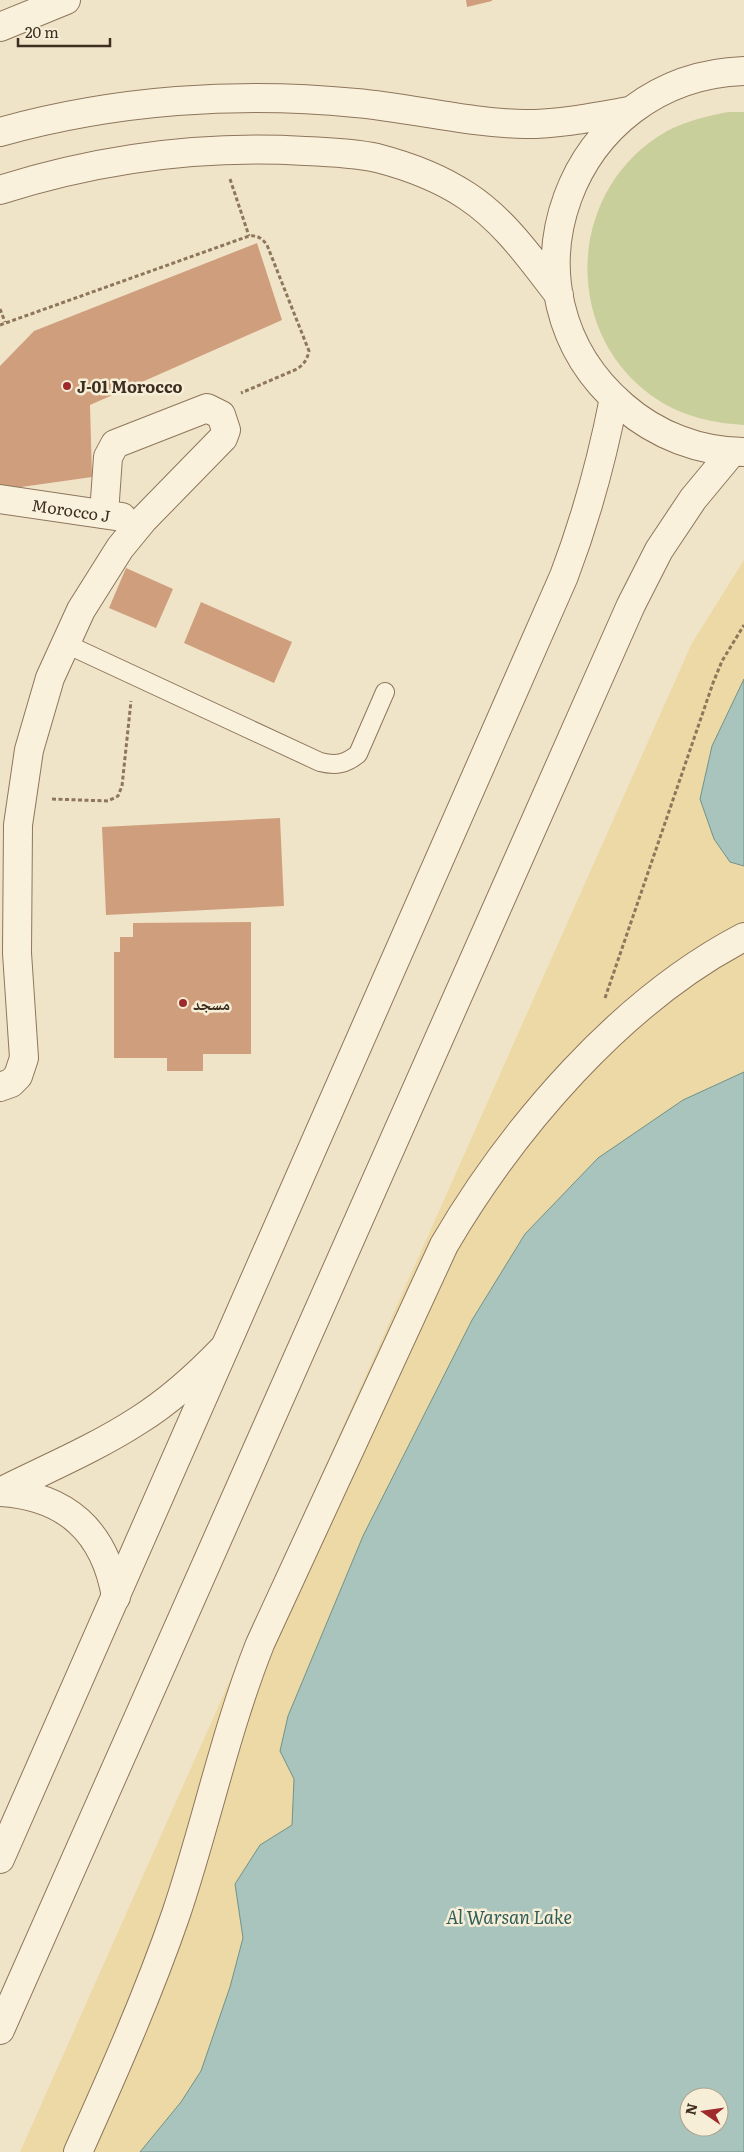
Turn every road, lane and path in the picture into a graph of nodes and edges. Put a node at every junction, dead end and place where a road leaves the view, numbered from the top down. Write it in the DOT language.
graph roads {
  1 [pos="66,0"];
  2 [pos="0,28"];
  3 [pos="744,53"];
  4 [pos="744,70"];
  5 [pos="712,74"];
  6 [pos="629,111"];
  7 [pos="0,132"];
  8 [pos="221,150"];
  9 [pos="0,190"];
  10 [pos="249,236"];
  11 [pos="559,295"];
  12 [pos="0,309"];
  13 [pos="5,322"];
  14 [pos="0,325"];
  15 [pos="614,398"];
  16 [pos="207,408"];
  17 [pos="738,452"];
  18 [pos="0,499"];
  19 [pos="104,514"];
  20 [pos="143,520"];
  21 [pos="744,625"];
  22 [pos="64,643"];
  23 [pos="134,675"];
  24 [pos="385,692"];
  25 [pos="21,799"];
  26 [pos="0,839"];
  27 [pos="18,863"];
  28 [pos="744,937"];
  29 [pos="8,958"];
  30 [pos="602,1007"];
  31 [pos="0,1087"];
  32 [pos="225,1347"];
  33 [pos="0,1492"];
  34 [pos="116,1596"];
  35 [pos="0,1859"];
  36 [pos="0,2030"];
  37 [pos="78,2152"];
  1 -- 2 [label="street"];
  3 -- 5 [label="street"];
  4 -- 5 [label="street"];
  5 -- 6 [label="street"];
  6 -- 7 [label="street"];
  6 -- 11 [label="street"];
  8 -- 9 [label="street"];
  8 -- 10 [label="path"];
  8 -- 11 [label="street"];
  10 -- 13 [label="path"];
  10 -- 16 [label="path"];
  11 -- 15 [label="street"];
  12 -- 13 [label="path"];
  13 -- 14 [label="path"];
  15 -- 17 [label="street"];
  15 -- 32 [label="street"];
  16 -- 19 [label="street"];
  16 -- 20 [label="street"];
  17 -- 36 [label="street"];
  18 -- 19 [label="street, Morocco J"];
  19 -- 20 [label="street, Morocco J"];
  20 -- 22 [label="street"];
  21 -- 30 [label="path"];
  22 -- 23 [label="lane"];
  22 -- 25 [label="street"];
  23 -- 24 [label="lane"];
  23 -- 25 [label="path"];
  25 -- 27 [label="street"];
  26 -- 27 [label="street"];
  27 -- 29 [label="street"];
  28 -- 37 [label="street"];
  29 -- 31 [label="street"];
  32 -- 33 [label="street"];
  32 -- 34 [label="street"];
  33 -- 34 [label="street"];
  34 -- 35 [label="street"];
}
